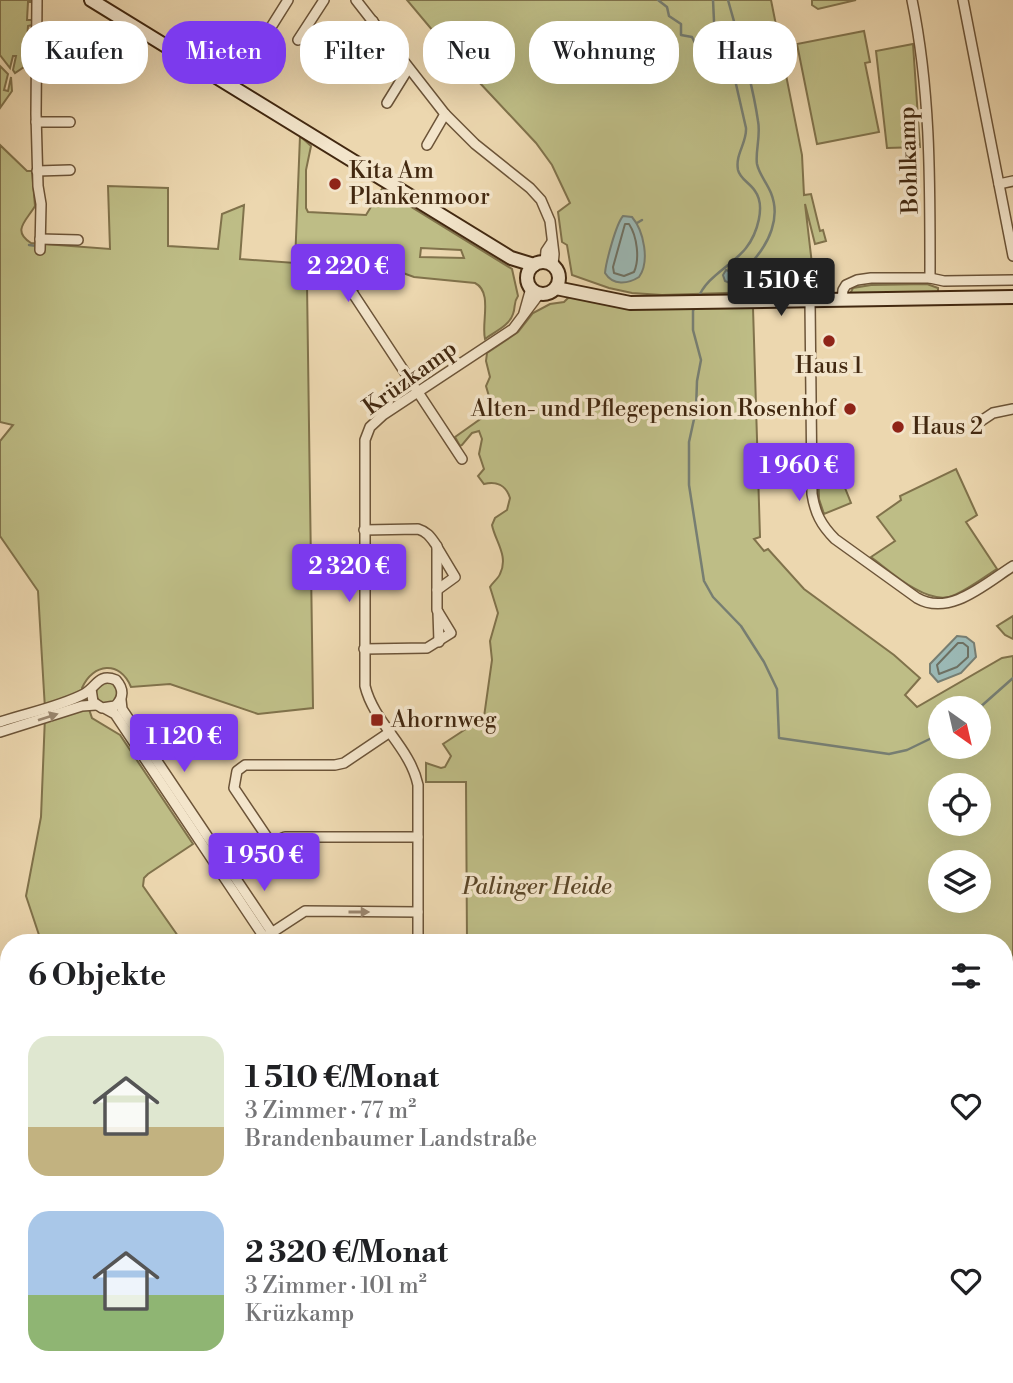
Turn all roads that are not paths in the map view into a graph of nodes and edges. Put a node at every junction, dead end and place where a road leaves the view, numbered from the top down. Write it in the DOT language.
graph roads {
  1 [pos="37,0"];
  2 [pos="91,0"];
  3 [pos="288,0"];
  4 [pos="324,0"];
  5 [pos="356,0"];
  6 [pos="912,0"];
  7 [pos="963,0"];
  8 [pos="275,21"];
  9 [pos="373,21"];
  10 [pos="298,40"];
  11 [pos="409,70"];
  12 [pos="399,84"];
  13 [pos="387,103"];
  14 [pos="445,114"];
  15 [pos="36,122"];
  16 [pos="70,122"];
  17 [pos="426,145"];
  18 [pos="70,170"];
  19 [pos="37,171"];
  20 [pos="1013,181"];
  21 [pos="999,184"];
  22 [pos="40,239"];
  23 [pos="78,240"];
  24 [pos="40,250"];
  25 [pos="1013,256"];
  26 [pos="540,266"];
  27 [pos="930,278"];
  28 [pos="1013,280"];
  29 [pos="558,283"];
  30 [pos="350,289"];
  31 [pos="536,291"];
  32 [pos="1013,297"];
  33 [pos="842,300"];
  34 [pos="810,301"];
  35 [pos="419,392"];
  36 [pos="1013,409"];
  37 [pos="981,421"];
  38 [pos="462,459"];
  39 [pos="364,530"];
  40 [pos="436,546"];
  41 [pos="1013,566"];
  42 [pos="437,590"];
  43 [pos="364,649"];
  44 [pos="91,689"];
  45 [pos="121,700"];
  46 [pos="96,705"];
  47 [pos="106,709"];
  48 [pos="1,727"];
  49 [pos="390,733"];
  50 [pos="418,836"];
  51 [pos="267,845"];
  52 [pos="227,872"];
  53 [pos="418,912"];
  54 [pos="262,934"];
  55 [pos="272,934"];
  56 [pos="418,934"];
  1 -- 15 [label="street"];
  2 -- 26 [label="main road"];
  3 -- 8 [label="street"];
  4 -- 10 [label="street"];
  5 -- 9 [label="street"];
  6 -- 27 [label="street, Bohlkamp"];
  7 -- 21 [label="street"];
  11 -- 14 [label="street"];
  12 -- 13 [label="street"];
  14 -- 17 [label="street"];
  14 -- 26 [label="street"];
  15 -- 16 [label="street"];
  15 -- 19 [label="street"];
  18 -- 19 [label="street"];
  19 -- 22 [label="street"];
  20 -- 21 [label="street"];
  21 -- 25 [label="street"];
  22 -- 23 [label="street"];
  22 -- 24 [label="street"];
  26 -- 29 [label="main road"];
  26 -- 31 [label="main road"];
  27 -- 28 [label="street"];
  27 -- 33 [label="street"];
  29 -- 31 [label="main road"];
  29 -- 34 [label="main road"];
  30 -- 35 [label="street"];
  31 -- 35 [label="street, Krüzkamp"];
  32 -- 33 [label="main road"];
  33 -- 34 [label="main road"];
  34 -- 41 [label="street"];
  35 -- 38 [label="street"];
  35 -- 39 [label="street, Krüzkamp"];
  36 -- 37 [label="street"];
  39 -- 40 [label="street"];
  39 -- 43 [label="street, Krüzkamp"];
  40 -- 42 [label="street"];
  40 -- 42 [label="street"];
  42 -- 43 [label="street"];
  43 -- 49 [label="street, Krüzkamp"];
  44 -- 45 [label="street"];
  44 -- 46 [label="street"];
  44 -- 48 [label="street"];
  45 -- 47 [label="street"];
  45 -- 52 [label="street"];
  46 -- 47 [label="street"];
  48 -- 46 [label="street, one-way"];
  47 -- 52 [label="street"];
  49 -- 50 [label="street, Krüzkamp"];
  49 -- 51 [label="street"];
  50 -- 51 [label="street"];
  50 -- 53 [label="street, Krüzkamp"];
  51 -- 52 [label="street"];
  52 -- 54 [label="street"];
  55 -- 53 [label="street, one-way"];
  53 -- 56 [label="street, Krüzkamp"];
}
